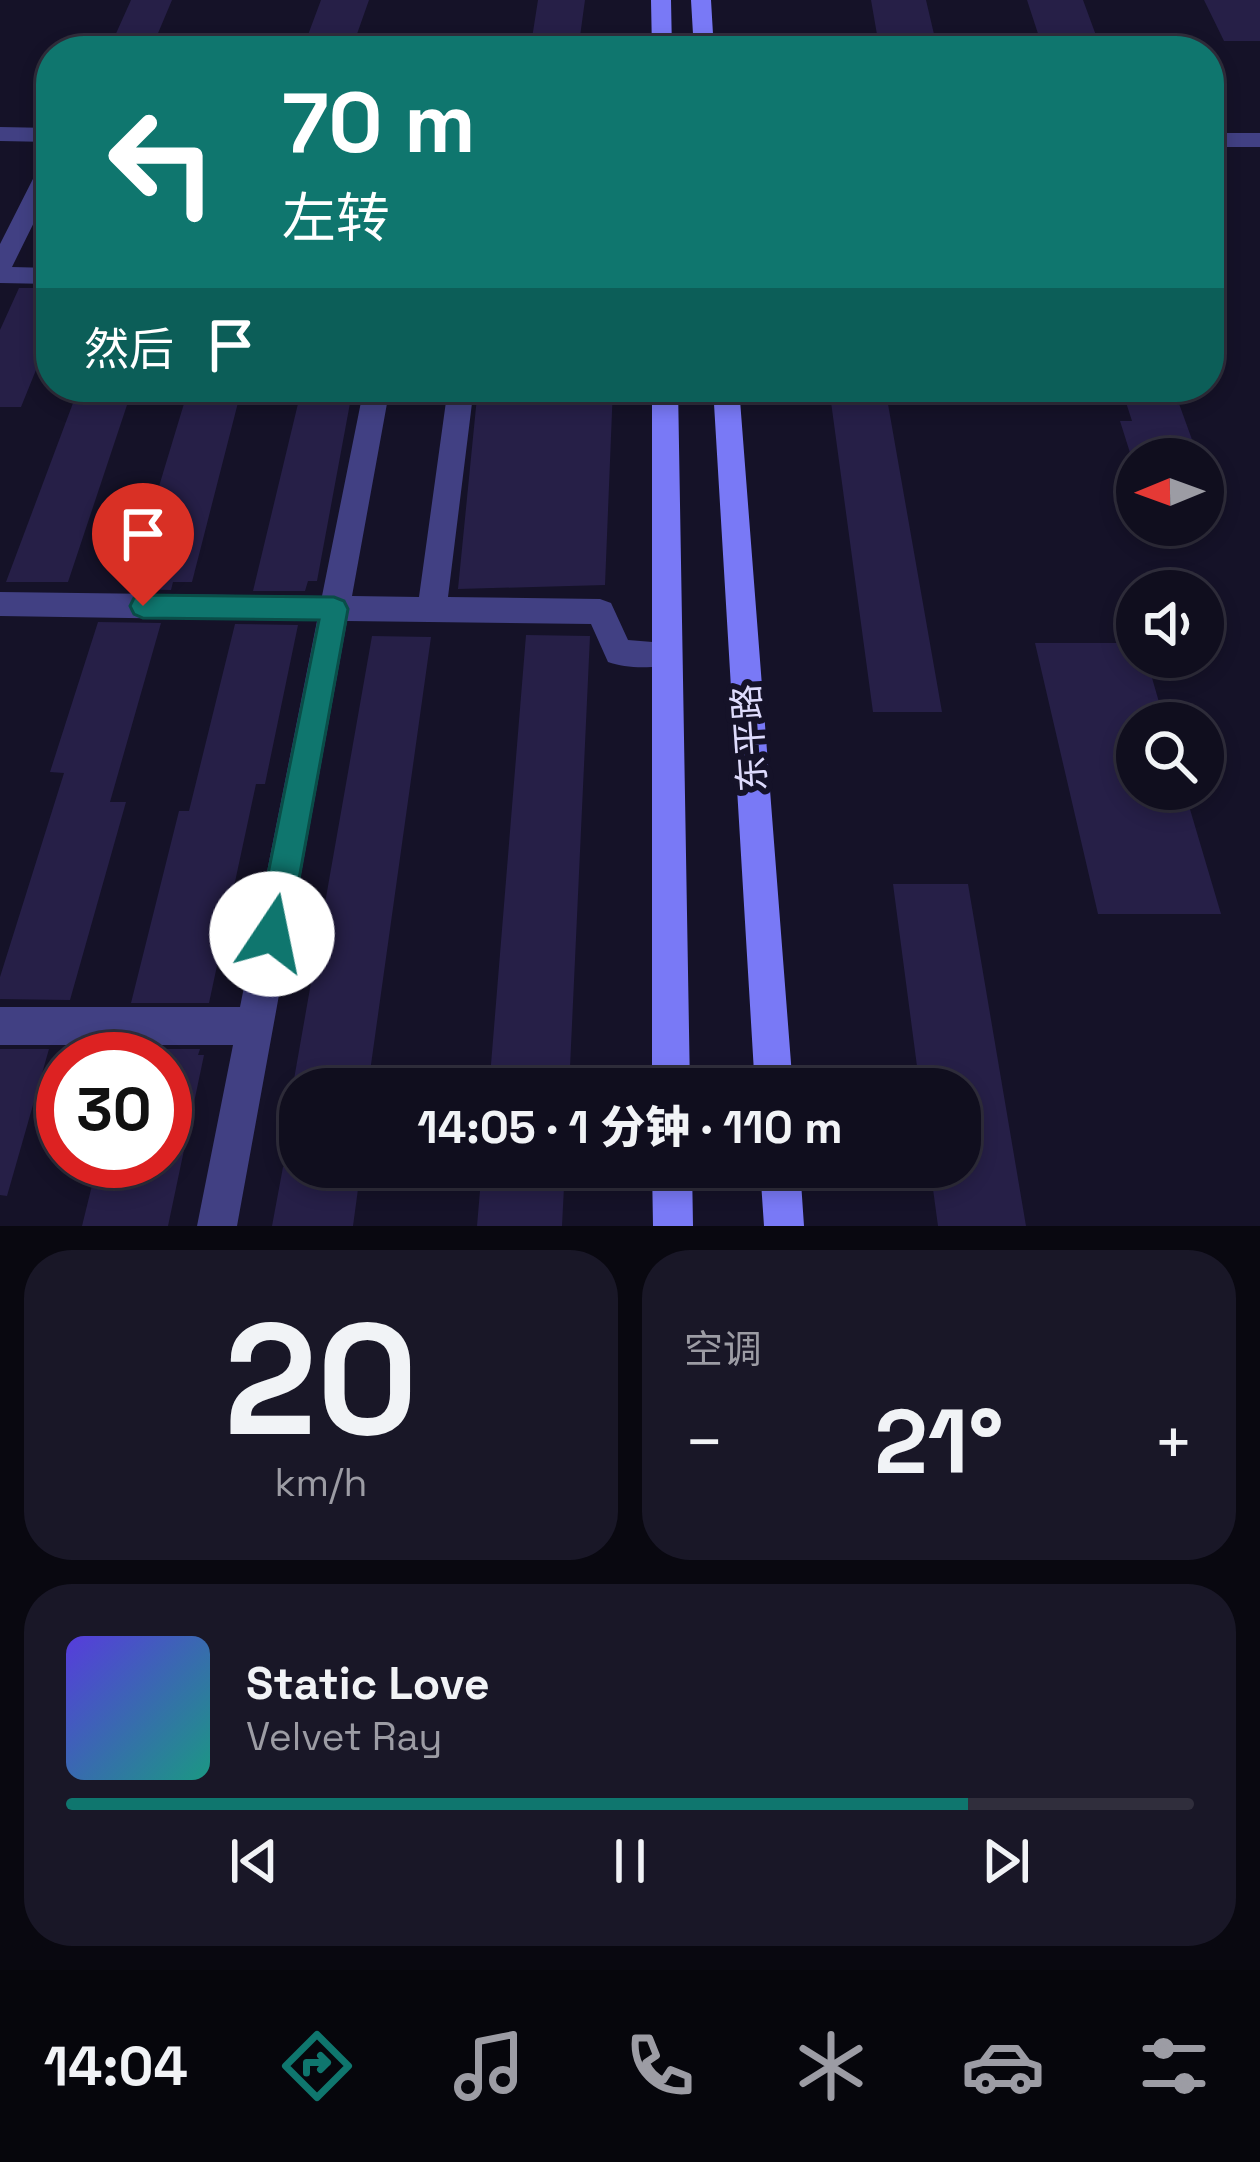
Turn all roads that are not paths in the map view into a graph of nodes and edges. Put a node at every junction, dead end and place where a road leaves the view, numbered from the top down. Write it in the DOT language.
graph roads {
  1 [pos="662,0"];
  2 [pos="701,0"];
  3 [pos="662,36"];
  4 [pos="703,36"];
  5 [pos="0,134"];
  6 [pos="36,135"];
  7 [pos="1224,140"];
  8 [pos="1260,140"];
  9 [pos="36,196"];
  10 [pos="0,272"];
  11 [pos="36,274"];
  12 [pos="373,402"];
  13 [pos="459,402"];
  14 [pos="665,402"];
  15 [pos="727,402"];
  16 [pos="0,604"];
  17 [pos="334,609"];
  18 [pos="432,610"];
  19 [pos="666,653"];
  20 [pos="0,1026"];
  21 [pos="255,1026"];
  22 [pos="671,1068"];
  23 [pos="773,1068"];
  24 [pos="672,1188"];
  25 [pos="781,1188"];
  26 [pos="217,1226"];
  27 [pos="673,1226"];
  28 [pos="784,1226"];
  1 -- 3 [label="main road"];
  2 -- 4 [label="main road"];
  5 -- 6 [label="street"];
  7 -- 8 [label="street"];
  9 -- 10 [label="street"];
  10 -- 11 [label="street"];
  12 -- 17 [label="street"];
  13 -- 18 [label="street"];
  14 -- 19 [label="main road"];
  15 -- 23 [label="main road, 东平路"];
  16 -- 17 [label="street"];
  17 -- 18 [label="street"];
  17 -- 21 [label="street"];
  18 -- 19 [label="street"];
  19 -- 22 [label="main road"];
  20 -- 21 [label="street"];
  21 -- 26 [label="street"];
  24 -- 27 [label="main road"];
  25 -- 28 [label="main road"];
}
